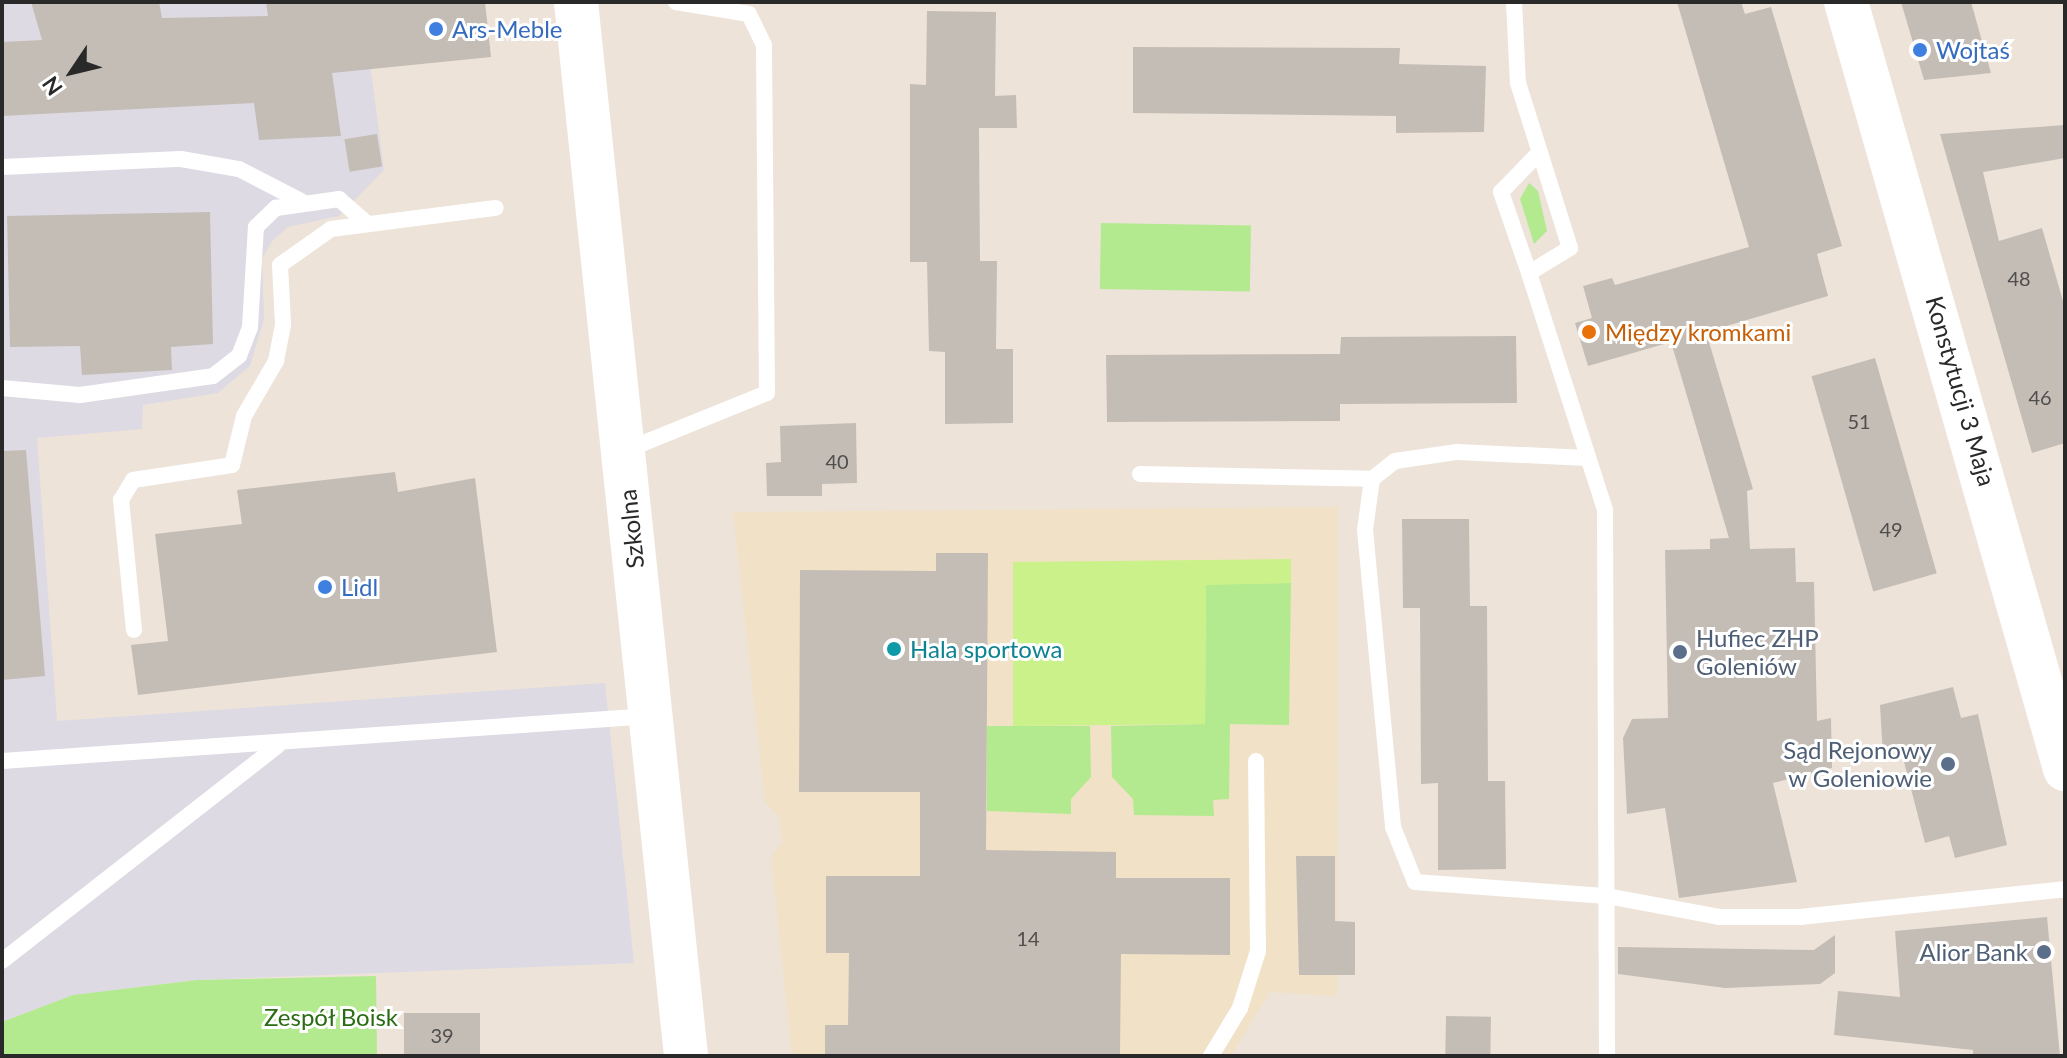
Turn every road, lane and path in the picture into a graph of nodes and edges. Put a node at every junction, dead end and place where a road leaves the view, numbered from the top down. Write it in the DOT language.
graph roads {
  1 [pos="576,2"];
  2 [pos="586,2"];
  3 [pos="676,2"];
  4 [pos="1514,2"];
  5 [pos="1849,6"];
  6 [pos="1538,154"];
  7 [pos="2,167"];
  8 [pos="301,201"];
  9 [pos="496,208"];
  10 [pos="365,222"];
  11 [pos="1529,273"];
  12 [pos="2,388"];
  13 [pos="623,451"];
  14 [pos="1588,458"];
  15 [pos="1140,474"];
  16 [pos="1372,479"];
  17 [pos="134,630"];
  18 [pos="2058,700"];
  19 [pos="650,716"];
  20 [pos="278,745"];
  21 [pos="2,761"];
  22 [pos="1256,761"];
  23 [pos="2065,769"];
  24 [pos="2065,889"];
  25 [pos="1607,896"];
  26 [pos="2,961"];
  27 [pos="686,1056"];
  28 [pos="1211,1056"];
  29 [pos="1607,1056"];
  1 -- 2 [label="lane"];
  1 -- 13 [label="street, Szkolna"];
  3 -- 13 [label="lane"];
  4 -- 6 [label="lane"];
  5 -- 18 [label="street, Konstytucji 3 Maja"];
  6 -- 11 [label="lane"];
  6 -- 11 [label="lane"];
  7 -- 8 [label="lane"];
  8 -- 10 [label="lane"];
  8 -- 12 [label="lane"];
  9 -- 10 [label="lane"];
  10 -- 17 [label="lane"];
  11 -- 14 [label="lane"];
  13 -- 19 [label="street, Szkolna"];
  14 -- 16 [label="lane"];
  14 -- 25 [label="lane"];
  15 -- 16 [label="lane"];
  16 -- 25 [label="lane"];
  18 -- 23 [label="street, Konstytucji 3 Maja"];
  19 -- 20 [label="lane"];
  19 -- 27 [label="street, Szkolna"];
  20 -- 21 [label="lane"];
  20 -- 26 [label="lane"];
  22 -- 28 [label="lane"];
  24 -- 25 [label="lane"];
  25 -- 29 [label="lane"];
}
